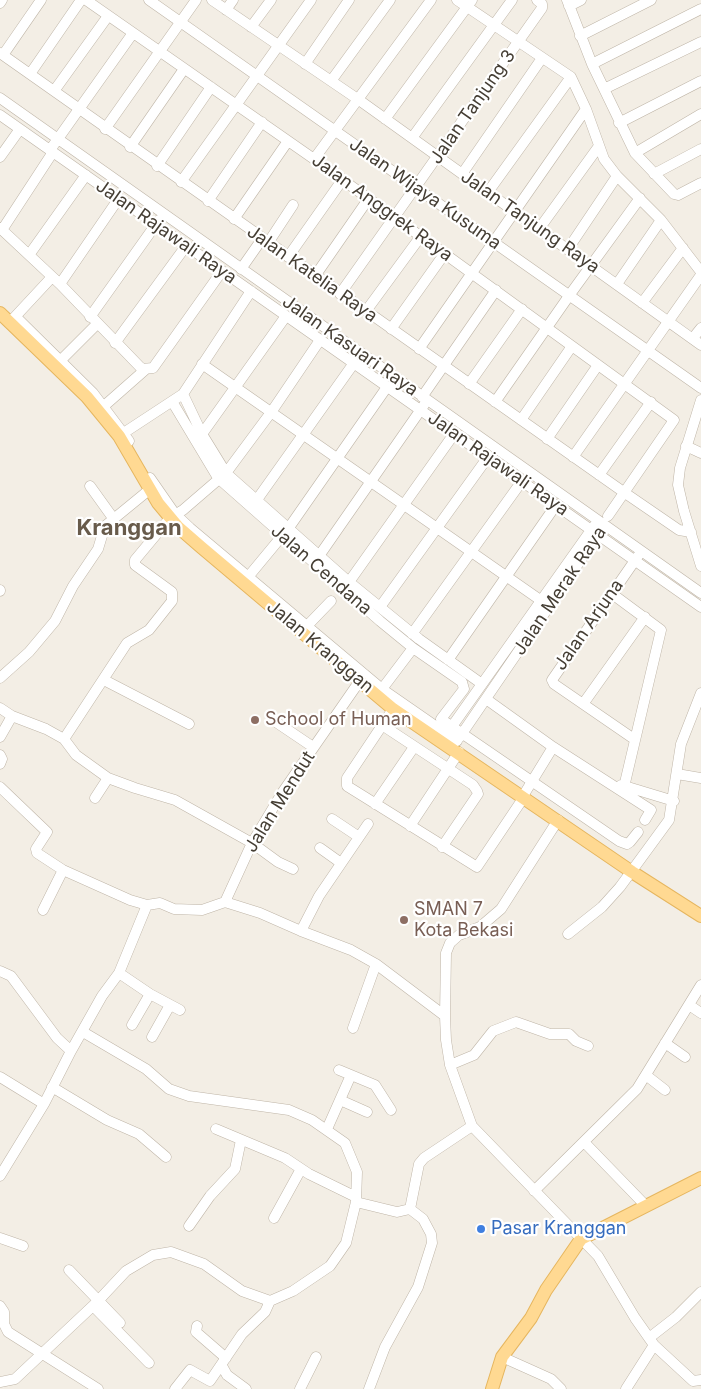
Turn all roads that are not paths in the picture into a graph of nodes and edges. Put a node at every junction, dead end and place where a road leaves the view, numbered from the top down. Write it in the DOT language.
graph roads {
  1 [pos="41,0"];
  2 [pos="81,0"];
  3 [pos="86,0"];
  4 [pos="150,0"];
  5 [pos="196,0"];
  6 [pos="212,0"];
  7 [pos="233,0"];
  8 [pos="271,0"];
  9 [pos="311,0"];
  10 [pos="350,0"];
  11 [pos="390,0"];
  12 [pos="431,0"];
  13 [pos="457,0"];
  14 [pos="512,0"];
  15 [pos="537,0"];
  16 [pos="581,0"];
  17 [pos="651,0"];
  18 [pos="699,0"];
  19 [pos="568,3"];
  20 [pos="470,4"];
  21 [pos="701,5"];
  22 [pos="701,9"];
  23 [pos="226,10"];
  24 [pos="108,16"];
  25 [pos="180,22"];
  26 [pos="494,25"];
  27 [pos="252,27"];
  28 [pos="133,33"];
  29 [pos="580,36"];
  30 [pos="519,42"];
  31 [pos="701,42"];
  32 [pos="279,46"];
  33 [pos="159,51"];
  34 [pos="2,54"];
  35 [pos="542,58"];
  36 [pos="305,64"];
  37 [pos="592,64"];
  38 [pos="184,68"];
  39 [pos="30,74"];
  40 [pos="258,76"];
  41 [pos="570,77"];
  42 [pos="331,81"];
  43 [pos="701,81"];
  44 [pos="212,87"];
  45 [pos="604,89"];
  46 [pos="54,91"];
  47 [pos="0,98"];
  48 [pos="359,100"];
  49 [pos="236,105"];
  50 [pos="586,109"];
  51 [pos="80,110"];
  52 [pos="701,114"];
  53 [pos="0,115"];
  54 [pos="385,119"];
  55 [pos="262,122"];
  56 [pos="619,123"];
  57 [pos="20,129"];
  58 [pos="105,129"];
  59 [pos="334,132"];
  60 [pos="412,138"];
  61 [pos="59,139"];
  62 [pos="288,141"];
  63 [pos="130,146"];
  64 [pos="599,146"];
  65 [pos="701,149"];
  66 [pos="51,151"];
  67 [pos="635,153"];
  68 [pos="0,157"];
  69 [pos="438,157"];
  70 [pos="314,159"];
  71 [pos="157,166"];
  72 [pos="462,174"];
  73 [pos="654,174"];
  74 [pos="86,175"];
  75 [pos="617,176"];
  76 [pos="343,180"];
  77 [pos="181,182"];
  78 [pos="701,183"];
  79 [pos="415,187"];
  80 [pos="488,192"];
  81 [pos="119,198"];
  82 [pos="368,198"];
  83 [pos="640,198"];
  84 [pos="208,201"];
  85 [pos="293,205"];
  86 [pos="514,211"];
  87 [pos="162,214"];
  88 [pos="394,217"];
  89 [pos="234,219"];
  90 [pos="661,220"];
  91 [pos="156,224"];
  92 [pos="1,229"];
  93 [pos="539,229"];
  94 [pos="421,236"];
  95 [pos="265,241"];
  96 [pos="493,241"];
  97 [pos="186,246"];
  98 [pos="682,248"];
  99 [pos="568,249"];
  100 [pos="445,253"];
  101 [pos="29,255"];
  102 [pos="288,257"];
  103 [pos="591,266"];
  104 [pos="241,268"];
  105 [pos="222,271"];
  106 [pos="471,272"];
  107 [pos="701,273"];
  108 [pos="315,276"];
  109 [pos="56,280"];
  110 [pos="617,284"];
  111 [pos="496,290"];
  112 [pos="251,291"];
  113 [pos="340,294"];
  114 [pos="569,295"];
  115 [pos="642,302"];
  116 [pos="522,309"];
  117 [pos="366,312"];
  118 [pos="0,313"];
  119 [pos="90,316"];
  120 [pos="286,316"];
  121 [pos="12,320"];
  122 [pos="668,321"];
  123 [pos="98,324"];
  124 [pos="547,328"];
  125 [pos="701,328"];
  126 [pos="391,329"];
  127 [pos="320,340"];
  128 [pos="697,342"];
  129 [pos="115,343"];
  130 [pos="572,346"];
  131 [pos="419,349"];
  132 [pos="646,351"];
  133 [pos="354,363"];
  134 [pos="58,364"];
  135 [pos="202,364"];
  136 [pos="442,365"];
  137 [pos="598,365"];
  138 [pos="146,369"];
  139 [pos="469,384"];
  140 [pos="624,384"];
  141 [pos="237,387"];
  142 [pos="387,387"];
  143 [pos="701,388"];
  144 [pos="183,394"];
  145 [pos="424,398"];
  146 [pos="701,400"];
  147 [pos="495,402"];
  148 [pos="651,402"];
  149 [pos="173,403"];
  150 [pos="104,406"];
  151 [pos="421,410"];
  152 [pos="272,411"];
  153 [pos="521,420"];
  154 [pos="674,420"];
  155 [pos="121,434"];
  156 [pos="202,434"];
  157 [pos="304,434"];
  158 [pos="454,434"];
  159 [pos="547,439"];
  160 [pos="686,446"];
  161 [pos="701,453"];
  162 [pos="573,457"];
  163 [pos="338,458"];
  164 [pos="488,458"];
  165 [pos="222,475"];
  166 [pos="598,475"];
  167 [pos="371,481"];
  168 [pos="522,481"];
  169 [pos="90,486"];
  170 [pos="148,490"];
  171 [pos="625,494"];
  172 [pos="256,501"];
  173 [pos="556,505"];
  174 [pos="404,506"];
  175 [pos="173,516"];
  176 [pos="113,518"];
  177 [pos="604,521"];
  178 [pos="436,527"];
  179 [pos="595,532"];
  180 [pos="691,532"];
  181 [pos="285,533"];
  182 [pos="642,551"];
  183 [pos="470,552"];
  184 [pos="319,556"];
  185 [pos="635,560"];
  186 [pos="701,566"];
  187 [pos="507,576"];
  188 [pos="248,577"];
  189 [pos="349,582"];
  190 [pos="611,593"];
  191 [pos="701,593"];
  192 [pos="331,601"];
  193 [pos="544,604"];
  194 [pos="380,607"];
  195 [pos="701,607"];
  196 [pos="645,617"];
  197 [pos="305,628"];
  198 [pos="412,634"];
  199 [pos="413,648"];
  200 [pos="448,660"];
  201 [pos="0,678"];
  202 [pos="104,680"];
  203 [pos="359,682"];
  204 [pos="482,684"];
  205 [pos="382,689"];
  206 [pos="701,693"];
  207 [pos="490,700"];
  208 [pos="583,704"];
  209 [pos="0,708"];
  210 [pos="393,708"];
  211 [pos="12,716"];
  212 [pos="273,720"];
  213 [pos="189,724"];
  214 [pos="382,725"];
  215 [pos="0,737"];
  216 [pos="64,739"];
  217 [pos="452,739"];
  218 [pos="634,739"];
  219 [pos="414,746"];
  220 [pos="313,747"];
  221 [pos="553,747"];
  222 [pos="0,755"];
  223 [pos="0,764"];
  224 [pos="448,768"];
  225 [pos="677,774"];
  226 [pos="108,778"];
  227 [pos="701,778"];
  228 [pos="531,783"];
  229 [pos="624,786"];
  230 [pos="0,787"];
  231 [pos="523,796"];
  232 [pos="95,798"];
  233 [pos="674,801"];
  234 [pos="375,804"];
  235 [pos="332,819"];
  236 [pos="558,820"];
  237 [pos="645,820"];
  238 [pos="368,824"];
  239 [pos="410,826"];
  240 [pos="638,832"];
  241 [pos="359,837"];
  242 [pos="252,843"];
  243 [pos="442,847"];
  244 [pos="320,848"];
  245 [pos="341,862"];
  246 [pos="293,868"];
  247 [pos="63,870"];
  248 [pos="632,872"];
  249 [pos="225,902"];
  250 [pos="147,905"];
  251 [pos="44,910"];
  252 [pos="701,916"];
  253 [pos="301,931"];
  254 [pos="568,934"];
  255 [pos="376,964"];
  256 [pos="0,971"];
  257 [pos="119,973"];
  258 [pos="701,985"];
  259 [pos="150,994"];
  260 [pos="170,1005"];
  261 [pos="689,1005"];
  262 [pos="180,1010"];
  263 [pos="701,1014"];
  264 [pos="445,1016"];
  265 [pos="132,1025"];
  266 [pos="353,1028"];
  267 [pos="83,1032"];
  268 [pos="152,1037"];
  269 [pos="666,1043"];
  270 [pos="588,1046"];
  271 [pos="71,1050"];
  272 [pos="685,1057"];
  273 [pos="450,1065"];
  274 [pos="339,1070"];
  275 [pos="351,1075"];
  276 [pos="647,1076"];
  277 [pos="0,1077"];
  278 [pos="52,1087"];
  279 [pos="665,1090"];
  280 [pos="340,1100"];
  281 [pos="44,1104"];
  282 [pos="391,1110"];
  283 [pos="367,1112"];
  284 [pos="472,1126"];
  285 [pos="216,1129"];
  286 [pos="328,1130"];
  287 [pos="241,1140"];
  288 [pos="584,1142"];
  289 [pos="166,1157"];
  290 [pos="301,1169"];
  291 [pos="0,1176"];
  292 [pos="701,1178"];
  293 [pos="534,1191"];
  294 [pos="356,1200"];
  295 [pos="646,1206"];
  296 [pos="410,1209"];
  297 [pos="274,1218"];
  298 [pos="189,1226"];
  299 [pos="581,1239"];
  300 [pos="0,1240"];
  301 [pos="23,1246"];
  302 [pos="69,1270"];
  303 [pos="701,1292"];
  304 [pos="270,1301"];
  305 [pos="95,1304"];
  306 [pos="0,1306"];
  307 [pos="120,1323"];
  308 [pos="197,1326"];
  309 [pos="652,1342"];
  310 [pos="43,1355"];
  311 [pos="502,1357"];
  312 [pos="316,1358"];
  313 [pos="224,1362"];
  314 [pos="149,1364"];
  315 [pos="0,1382"];
  316 [pos="693,1383"];
  317 [pos="98,1389"];
  318 [pos="175,1389"];
  319 [pos="246,1389"];
  320 [pos="300,1389"];
  321 [pos="369,1389"];
  322 [pos="492,1389"];
  323 [pos="561,1389"];
  324 [pos="626,1389"];
  1 -- 34 [label="street"];
  2 -- 39 [label="street"];
  3 -- 24 [label="street, Jalan Anggrek Raya"];
  4 -- 25 [label="street, Jalan Wijaya Kusuma"];
  5 -- 25 [label="street"];
  6 -- 23 [label="street, Jalan Tanjung Raya"];
  7 -- 23 [label="street"];
  8 -- 27 [label="street"];
  9 -- 32 [label="street"];
  10 -- 36 [label="street"];
  11 -- 42 [label="street"];
  12 -- 48 [label="street"];
  13 -- 20 [label="street"];
  14 -- 26 [label="street"];
  15 -- 30 [label="street, Jalan Tanjung 3"];
  16 -- 19 [label="street"];
  17 -- 29 [label="street"];
  18 -- 21 [label="street"];
  19 -- 29 [label="street"];
  20 -- 26 [label="street"];
  20 -- 54 [label="street"];
  22 -- 37 [label="street"];
  23 -- 27 [label="street, Jalan Tanjung Raya"];
  24 -- 28 [label="street, Jalan Anggrek Raya"];
  24 -- 46 [label="street"];
  25 -- 33 [label="street"];
  25 -- 40 [label="street, Jalan Wijaya Kusuma"];
  26 -- 30 [label="street"];
  26 -- 60 [label="street"];
  27 -- 32 [label="street, Jalan Tanjung Raya"];
  28 -- 33 [label="street, Jalan Anggrek Raya"];
  28 -- 51 [label="street"];
  29 -- 37 [label="street"];
  30 -- 35 [label="street"];
  30 -- 69 [label="street, Jalan Tanjung 3"];
  31 -- 45 [label="street"];
  32 -- 36 [label="street, Jalan Tanjung Raya"];
  32 -- 40 [label="street"];
  33 -- 38 [label="street, Jalan Anggrek Raya"];
  33 -- 58 [label="street"];
  34 -- 39 [label="street, Jalan Katelia Raya"];
  35 -- 41 [label="street"];
  35 -- 72 [label="street"];
  36 -- 42 [label="street, Jalan Tanjung Raya"];
  37 -- 45 [label="street"];
  38 -- 44 [label="street, Jalan Anggrek Raya"];
  38 -- 63 [label="street"];
  39 -- 46 [label="street, Jalan Katelia Raya"];
  40 -- 49 [label="street"];
  40 -- 59 [label="street, Jalan Wijaya Kusuma"];
  41 -- 50 [label="street"];
  41 -- 80 [label="street"];
  42 -- 48 [label="street, Jalan Tanjung Raya"];
  43 -- 56 [label="street"];
  44 -- 49 [label="street, Jalan Anggrek Raya"];
  44 -- 71 [label="street"];
  45 -- 56 [label="street"];
  46 -- 51 [label="street, Jalan Katelia Raya"];
  47 -- 61 [label="street, Jalan Kasuari Raya"];
  48 -- 54 [label="street, Jalan Tanjung Raya"];
  48 -- 59 [label="street"];
  49 -- 55 [label="street, Jalan Anggrek Raya"];
  49 -- 77 [label="street"];
  50 -- 64 [label="street"];
  50 -- 86 [label="street"];
  51 -- 58 [label="street, Jalan Katelia Raya"];
  51 -- 61 [label="street"];
  52 -- 67 [label="street"];
  53 -- 57 [label="street, Jalan Rajawali Raya"];
  54 -- 60 [label="street, Jalan Tanjung Raya"];
  55 -- 62 [label="street, Jalan Anggrek Raya"];
  55 -- 84 [label="street"];
  56 -- 67 [label="street"];
  57 -- 66 [label="street, Jalan Rajawali Raya"];
  57 -- 68 [label="street"];
  58 -- 63 [label="street, Jalan Katelia Raya"];
  59 -- 70 [label="street"];
  59 -- 79 [label="street, Jalan Wijaya Kusuma"];
  60 -- 69 [label="street, Jalan Tanjung Raya"];
  61 -- 66 [label="street"];
  61 -- 87 [label="street, Jalan Kasuari Raya"];
  62 -- 70 [label="street, Jalan Anggrek Raya"];
  62 -- 89 [label="street"];
  63 -- 71 [label="street, Jalan Katelia Raya"];
  64 -- 75 [label="street"];
  64 -- 93 [label="street"];
  65 -- 73 [label="street"];
  66 -- 74 [label="street, Jalan Rajawali Raya"];
  66 -- 92 [label="street"];
  67 -- 73 [label="street"];
  69 -- 72 [label="street, Jalan Tanjung Raya"];
  69 -- 79 [label="street, Jalan Tanjung 3"];
  70 -- 76 [label="street, Jalan Anggrek Raya"];
  71 -- 77 [label="street, Jalan Katelia Raya"];
  72 -- 80 [label="street, Jalan Tanjung Raya"];
  73 -- 78 [label="street"];
  74 -- 81 [label="street, Jalan Rajawali Raya"];
  74 -- 101 [label="street"];
  75 -- 83 [label="street"];
  75 -- 99 [label="street"];
  76 -- 82 [label="street, Jalan Anggrek Raya"];
  76 -- 102 [label="street"];
  77 -- 84 [label="street, Jalan Katelia Raya"];
  79 -- 88 [label="street, Jalan Tanjung 3"];
  79 -- 96 [label="street, Jalan Wijaya Kusuma"];
  80 -- 86 [label="street, Jalan Tanjung Raya"];
  81 -- 91 [label="street, Jalan Rajawali Raya"];
  81 -- 109 [label="street"];
  82 -- 88 [label="street, Jalan Anggrek Raya"];
  82 -- 108 [label="street"];
  83 -- 90 [label="street"];
  83 -- 103 [label="street"];
  84 -- 89 [label="street, Jalan Katelia Raya"];
  85 -- 95 [label="street"];
  86 -- 93 [label="street, Jalan Tanjung Raya"];
  86 -- 96 [label="street"];
  87 -- 91 [label="street"];
  87 -- 104 [label="street, Jalan Kasuari Raya"];
  88 -- 94 [label="street, Jalan Anggrek Raya"];
  88 -- 113 [label="street, Jalan Tanjung 3"];
  89 -- 95 [label="street, Jalan Katelia Raya"];
  90 -- 98 [label="street"];
  90 -- 110 [label="street"];
  91 -- 97 [label="street, Jalan Rajawali Raya"];
  91 -- 119 [label="street"];
  92 -- 101 [label="street"];
  93 -- 99 [label="street, Jalan Tanjung Raya"];
  94 -- 100 [label="street, Jalan Anggrek Raya"];
  94 -- 117 [label="street"];
  95 -- 102 [label="street, Jalan Katelia Raya"];
  95 -- 104 [label="street"];
  96 -- 106 [label="street"];
  96 -- 114 [label="street, Jalan Wijaya Kusuma"];
  97 -- 105 [label="street, Jalan Rajawali Raya"];
  97 -- 129 [label="street"];
  98 -- 107 [label="street"];
  98 -- 115 [label="street"];
  99 -- 103 [label="street, Jalan Tanjung Raya"];
  100 -- 106 [label="street, Jalan Anggrek Raya"];
  100 -- 126 [label="street"];
  101 -- 109 [label="street"];
  102 -- 108 [label="street, Jalan Katelia Raya"];
  103 -- 110 [label="street, Jalan Tanjung Raya"];
  103 -- 114 [label="street"];
  104 -- 145 [label="street, Jalan Kasuari Raya"];
  105 -- 112 [label="street, Jalan Rajawali Raya"];
  105 -- 138 [label="street"];
  106 -- 111 [label="street, Jalan Anggrek Raya"];
  106 -- 131 [label="street"];
  107 -- 122 [label="street"];
  108 -- 113 [label="street, Jalan Katelia Raya"];
  109 -- 119 [label="street"];
  109 -- 121 [label="street"];
  110 -- 115 [label="street, Jalan Tanjung Raya"];
  111 -- 116 [label="street, Jalan Anggrek Raya"];
  111 -- 136 [label="street"];
  112 -- 120 [label="street, Jalan Rajawali Raya"];
  112 -- 135 [label="street"];
  113 -- 117 [label="street, Jalan Katelia Raya"];
  114 -- 124 [label="street"];
  114 -- 132 [label="street, Jalan Wijaya Kusuma"];
  115 -- 122 [label="street, Jalan Tanjung Raya"];
  116 -- 124 [label="street, Jalan Anggrek Raya"];
  116 -- 139 [label="street"];
  117 -- 126 [label="street, Jalan Katelia Raya"];
  118 -- 121 [label="main road, Jalan Kranggan"];
  119 -- 123 [label="street"];
  120 -- 127 [label="street, Jalan Rajawali Raya"];
  120 -- 141 [label="street"];
  121 -- 134 [label="main road, Jalan Kranggan"];
  122 -- 128 [label="street, Jalan Tanjung Raya"];
  122 -- 132 [label="street"];
  123 -- 129 [label="street"];
  123 -- 134 [label="street"];
  124 -- 130 [label="street, Jalan Anggrek Raya"];
  124 -- 147 [label="street"];
  125 -- 128 [label="street"];
  126 -- 131 [label="street, Jalan Katelia Raya"];
  127 -- 133 [label="street, Jalan Rajawali Raya"];
  127 -- 152 [label="street"];
  129 -- 138 [label="street"];
  130 -- 137 [label="street, Jalan Anggrek Raya"];
  130 -- 153 [label="street"];
  131 -- 136 [label="street, Jalan Katelia Raya"];
  132 -- 140 [label="street"];
  132 -- 143 [label="street, Jalan Wijaya Kusuma"];
  133 -- 142 [label="street, Jalan Rajawali Raya"];
  133 -- 157 [label="street"];
  134 -- 150 [label="street"];
  134 -- 155 [label="main road, Jalan Kranggan"];
  135 -- 141 [label="street"];
  135 -- 144 [label="street"];
  136 -- 139 [label="street, Jalan Katelia Raya"];
  136 -- 145 [label="street"];
  137 -- 140 [label="street, Jalan Anggrek Raya"];
  137 -- 159 [label="street"];
  138 -- 150 [label="street"];
  139 -- 147 [label="street, Jalan Katelia Raya"];
  140 -- 148 [label="street, Jalan Anggrek Raya"];
  140 -- 162 [label="street"];
  141 -- 152 [label="street"];
  141 -- 156 [label="street"];
  142 -- 151 [label="street, Jalan Rajawali Raya"];
  142 -- 163 [label="street"];
  144 -- 149 [label="street"];
  144 -- 156 [label="street"];
  145 -- 151 [label="street"];
  145 -- 177 [label="street, Jalan Kasuari Raya"];
  146 -- 160 [label="street"];
  147 -- 153 [label="street, Jalan Katelia Raya"];
  148 -- 154 [label="street, Jalan Anggrek Raya"];
  148 -- 166 [label="street"];
  149 -- 155 [label="street"];
  149 -- 165 [label="street, Jalan Cendana"];
  150 -- 155 [label="street"];
  151 -- 158 [label="street, Jalan Rajawali Raya"];
  151 -- 167 [label="street"];
  152 -- 157 [label="street"];
  152 -- 165 [label="street"];
  153 -- 159 [label="street, Jalan Katelia Raya"];
  154 -- 171 [label="street, Jalan Merak Raya"];
  155 -- 170 [label="main road, Jalan Kranggan"];
  155 -- 175 [label="street"];
  156 -- 165 [label="street"];
  157 -- 163 [label="street"];
  157 -- 172 [label="street"];
  158 -- 164 [label="street, Jalan Rajawali Raya"];
  158 -- 174 [label="street"];
  159 -- 162 [label="street, Jalan Katelia Raya"];
  160 -- 161 [label="street"];
  160 -- 180 [label="street"];
  162 -- 166 [label="street, Jalan Katelia Raya"];
  163 -- 167 [label="street"];
  163 -- 181 [label="street"];
  164 -- 168 [label="street, Jalan Rajawali Raya"];
  164 -- 178 [label="street"];
  165 -- 172 [label="street"];
  165 -- 175 [label="street"];
  165 -- 181 [label="street, Jalan Cendana"];
  166 -- 171 [label="street, Jalan Katelia Raya"];
  167 -- 174 [label="street"];
  167 -- 184 [label="street"];
  168 -- 173 [label="street, Jalan Rajawali Raya"];
  168 -- 183 [label="street"];
  169 -- 176 [label="street"];
  170 -- 175 [label="main road, Jalan Kranggan"];
  170 -- 176 [label="street"];
  171 -- 177 [label="street, Jalan Merak Raya"];
  171 -- 180 [label="street, Jalan Katelia Raya"];
  172 -- 181 [label="street"];
  173 -- 179 [label="street, Jalan Rajawali Raya"];
  173 -- 187 [label="street"];
  174 -- 178 [label="street"];
  174 -- 189 [label="street"];
  175 -- 188 [label="street"];
  175 -- 197 [label="main road, Jalan Kranggan"];
  175 -- 202 [label="street"];
  176 -- 201 [label="street"];
  177 -- 179 [label="street, Jalan Merak Raya"];
  177 -- 182 [label="street, Jalan Kasuari Raya"];
  178 -- 183 [label="street"];
  178 -- 194 [label="street"];
  179 -- 185 [label="street, Jalan Rajawali Raya"];
  179 -- 193 [label="street, Jalan Merak Raya"];
  180 -- 186 [label="street"];
  181 -- 184 [label="street"];
  181 -- 188 [label="street"];
  181 -- 199 [label="street, Jalan Cendana"];
  182 -- 185 [label="street, Jalan Arjuna"];
  182 -- 191 [label="street, Jalan Kasuari Raya"];
  183 -- 187 [label="street"];
  183 -- 198 [label="street"];
  184 -- 189 [label="street"];
  185 -- 190 [label="street, Jalan Arjuna"];
  185 -- 195 [label="street, Jalan Rajawali Raya"];
  187 -- 193 [label="street"];
  187 -- 200 [label="street"];
  188 -- 197 [label="street"];
  189 -- 194 [label="street"];
  190 -- 196 [label="street"];
  190 -- 208 [label="street, Jalan Arjuna"];
  192 -- 197 [label="street"];
  193 -- 204 [label="street, Jalan Merak Raya"];
  193 -- 207 [label="street, Jalan Merak Raya"];
  194 -- 198 [label="street"];
  196 -- 208 [label="street"];
  196 -- 218 [label="street"];
  197 -- 203 [label="main road, Jalan Kranggan"];
  197 -- 205 [label="street"];
  198 -- 200 [label="street"];
  199 -- 205 [label="street"];
  199 -- 217 [label="street, Jalan Cendana"];
  200 -- 204 [label="street"];
  202 -- 213 [label="street"];
  202 -- 216 [label="street"];
  203 -- 210 [label="main road, Jalan Kranggan"];
  203 -- 220 [label="street, Jalan Mendut"];
  204 -- 217 [label="street, Jalan Merak Raya"];
  205 -- 217 [label="street"];
  206 -- 225 [label="street"];
  207 -- 217 [label="street, Jalan Merak Raya"];
  207 -- 221 [label="street"];
  207 -- 229 [label="street"];
  208 -- 218 [label="street, Jalan Arjuna"];
  209 -- 211 [label="street"];
  210 -- 214 [label="street"];
  210 -- 217 [label="main road, Jalan Kranggan"];
  211 -- 215 [label="street"];
  211 -- 216 [label="street"];
  212 -- 220 [label="street"];
  214 -- 219 [label="street"];
  214 -- 234 [label="street"];
  216 -- 226 [label="street"];
  217 -- 224 [label="street"];
  217 -- 228 [label="street"];
  217 -- 231 [label="main road, Jalan Kranggan"];
  218 -- 229 [label="street"];
  219 -- 224 [label="street"];
  219 -- 234 [label="street"];
  220 -- 242 [label="street, Jalan Mendut"];
  221 -- 228 [label="street"];
  221 -- 237 [label="street"];
  222 -- 223 [label="street"];
  224 -- 239 [label="street"];
  224 -- 243 [label="street"];
  225 -- 227 [label="street"];
  225 -- 233 [label="street"];
  226 -- 232 [label="street"];
  226 -- 242 [label="street"];
  228 -- 231 [label="street"];
  228 -- 240 [label="street"];
  229 -- 233 [label="street"];
  230 -- 247 [label="street"];
  231 -- 236 [label="main road, Jalan Kranggan"];
  231 -- 243 [label="street"];
  233 -- 248 [label="street"];
  234 -- 239 [label="street"];
  235 -- 241 [label="street"];
  236 -- 248 [label="main road, Jalan Kranggan"];
  236 -- 264 [label="street"];
  238 -- 241 [label="street"];
  239 -- 243 [label="street"];
  241 -- 245 [label="street"];
  242 -- 246 [label="street"];
  242 -- 249 [label="street, Jalan Mendut"];
  244 -- 245 [label="street"];
  245 -- 253 [label="street"];
  247 -- 250 [label="street"];
  247 -- 251 [label="street"];
  248 -- 252 [label="main road, Jalan Kranggan"];
  248 -- 254 [label="street"];
  249 -- 250 [label="street"];
  249 -- 253 [label="street"];
  250 -- 257 [label="street"];
  253 -- 255 [label="street"];
  255 -- 264 [label="street"];
  255 -- 266 [label="street"];
  256 -- 271 [label="street"];
  257 -- 259 [label="street"];
  257 -- 267 [label="street"];
  258 -- 261 [label="street"];
  259 -- 260 [label="street"];
  259 -- 265 [label="street"];
  260 -- 262 [label="street"];
  260 -- 268 [label="street"];
  261 -- 263 [label="street"];
  261 -- 269 [label="street"];
  264 -- 273 [label="street"];
  267 -- 271 [label="street"];
  267 -- 286 [label="street"];
  269 -- 272 [label="street"];
  269 -- 276 [label="street"];
  270 -- 273 [label="street"];
  271 -- 278 [label="street"];
  273 -- 284 [label="street"];
  274 -- 275 [label="street"];
  275 -- 280 [label="street"];
  275 -- 282 [label="street"];
  276 -- 279 [label="street"];
  276 -- 288 [label="street"];
  277 -- 281 [label="street"];
  278 -- 281 [label="street"];
  278 -- 289 [label="street"];
  280 -- 283 [label="street"];
  280 -- 286 [label="street"];
  281 -- 291 [label="street"];
  284 -- 293 [label="street"];
  284 -- 296 [label="street"];
  285 -- 287 [label="street"];
  286 -- 294 [label="street"];
  287 -- 290 [label="street"];
  287 -- 298 [label="street"];
  288 -- 293 [label="street"];
  288 -- 295 [label="street"];
  290 -- 294 [label="street"];
  290 -- 297 [label="street"];
  292 -- 295 [label="main road"];
  293 -- 299 [label="street"];
  294 -- 296 [label="street"];
  294 -- 304 [label="street"];
  295 -- 299 [label="main road"];
  296 -- 321 [label="street"];
  299 -- 309 [label="street"];
  299 -- 311 [label="main road"];
  300 -- 301 [label="street"];
  302 -- 305 [label="street"];
  303 -- 309 [label="street"];
  304 -- 305 [label="street"];
  304 -- 313 [label="street"];
  305 -- 307 [label="street"];
  305 -- 310 [label="street"];
  305 -- 314 [label="street"];
  306 -- 310 [label="street"];
  308 -- 313 [label="street"];
  309 -- 316 [label="street"];
  309 -- 324 [label="street"];
  310 -- 315 [label="street"];
  310 -- 317 [label="street"];
  311 -- 322 [label="main road"];
  311 -- 323 [label="street"];
  312 -- 320 [label="street"];
  313 -- 318 [label="street"];
  313 -- 319 [label="street"];
}
